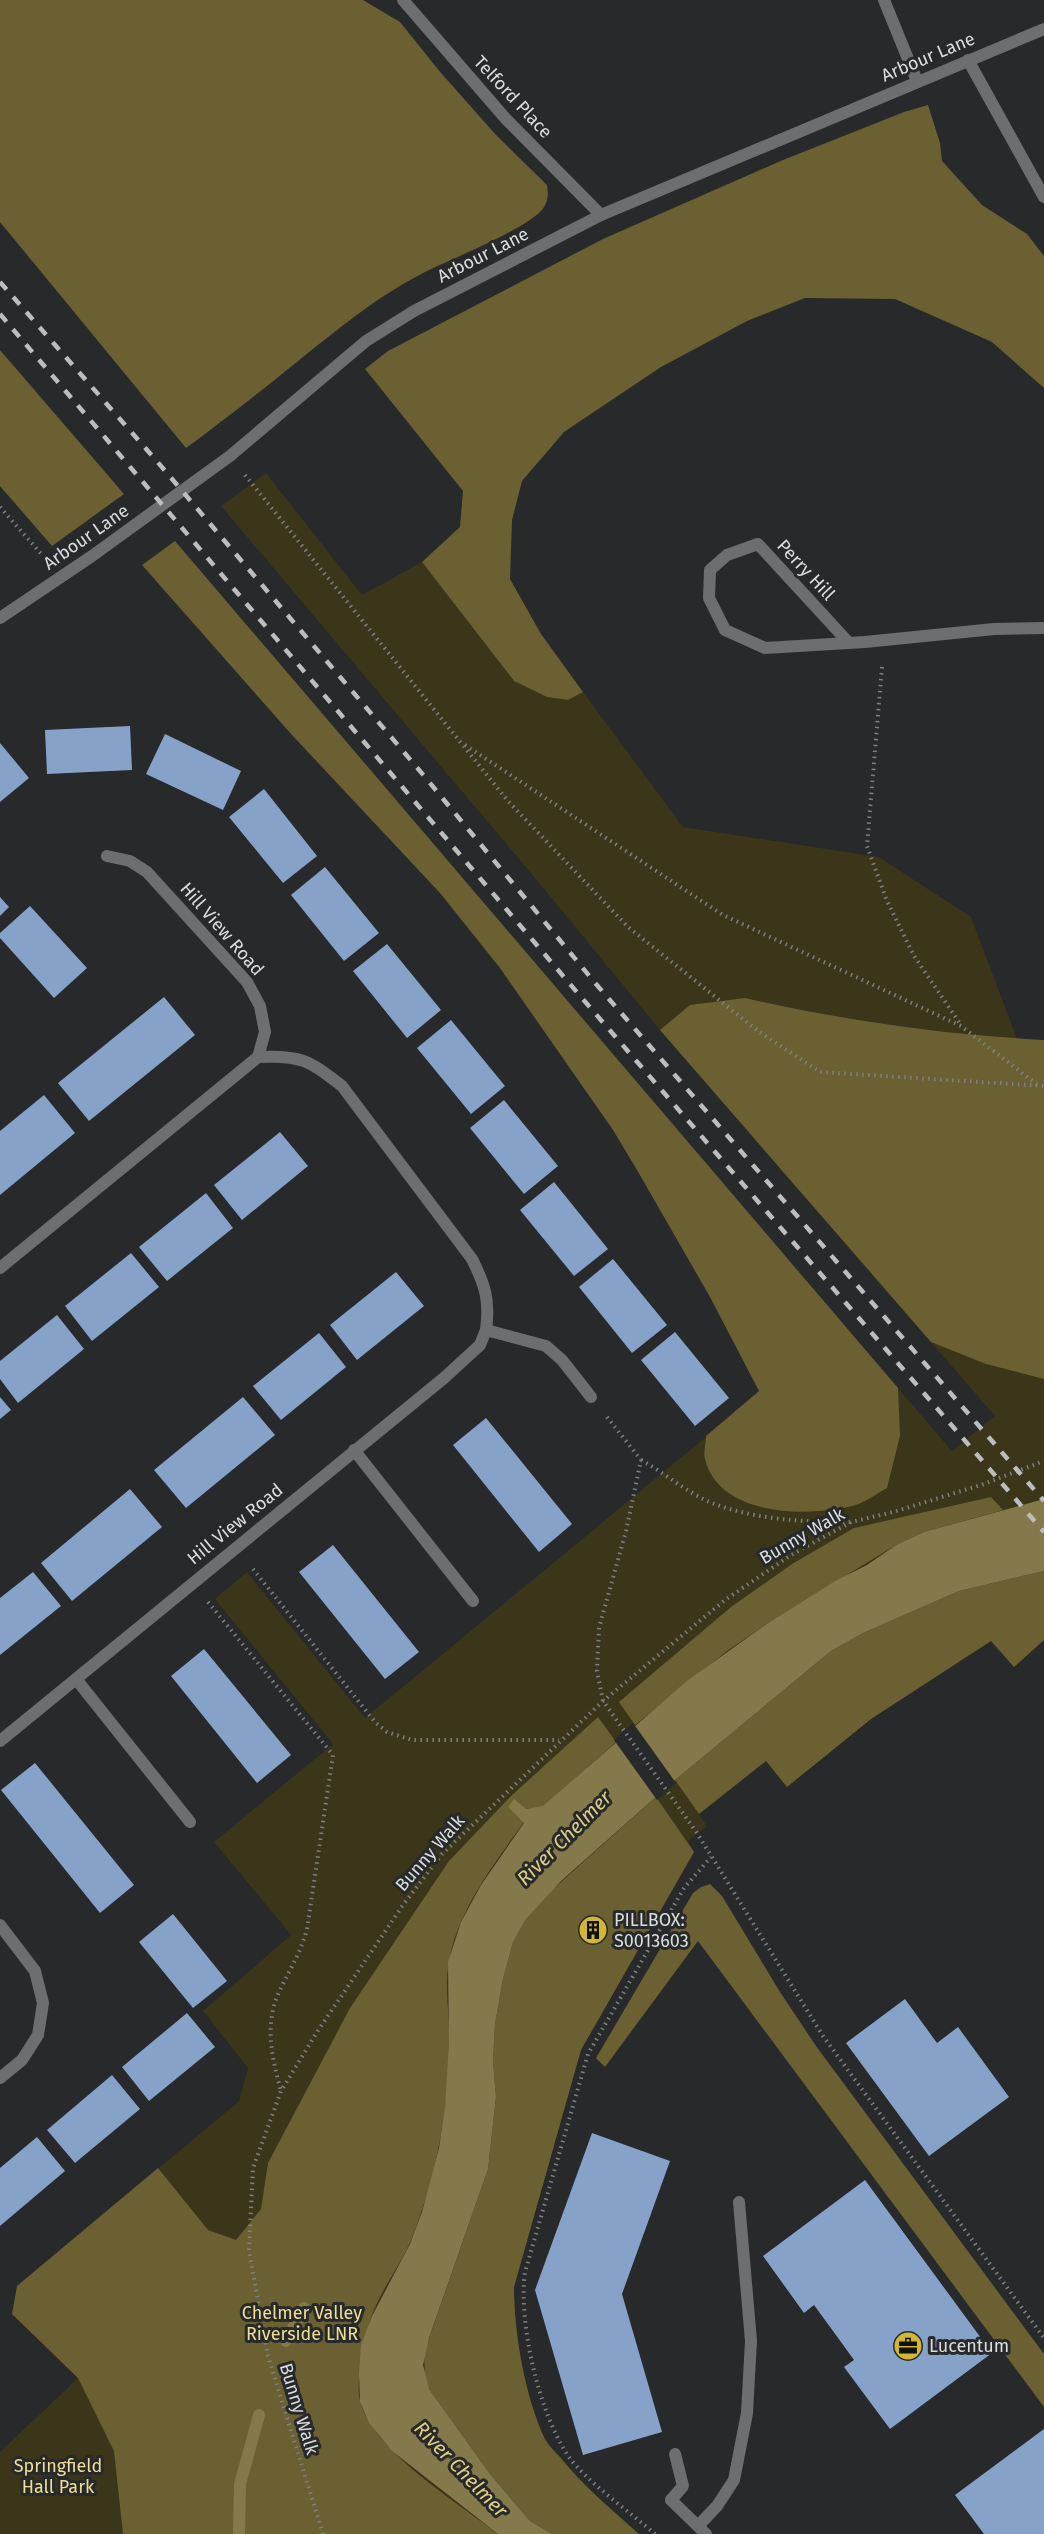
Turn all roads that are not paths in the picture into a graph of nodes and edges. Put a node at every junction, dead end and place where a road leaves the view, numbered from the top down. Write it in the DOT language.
graph roads {
  1 [pos="403,0"];
  2 [pos="884,0"];
  3 [pos="1044,29"];
  4 [pos="968,60"];
  5 [pos="917,81"];
  6 [pos="1044,197"];
  7 [pos="601,215"];
  8 [pos="0,618"];
  9 [pos="1044,628"];
  10 [pos="849,643"];
  11 [pos="107,855"];
  12 [pos="258,1057"];
  13 [pos="0,1268"];
  14 [pos="486,1330"];
  15 [pos="591,1397"];
  16 [pos="354,1450"];
  17 [pos="473,1601"];
  18 [pos="76,1679"];
  19 [pos="0,1741"];
  20 [pos="190,1822"];
  21 [pos="0,1925"];
  22 [pos="0,2078"];
  23 [pos="739,2202"];
  24 [pos="675,2454"];
  25 [pos="702,2530"];
  1 -- 7 [label="street, Telford Place"];
  2 -- 5 [label="street"];
  3 -- 4 [label="street, Arbour Lane"];
  4 -- 5 [label="street, Arbour Lane"];
  4 -- 6 [label="street"];
  5 -- 7 [label="street, Arbour Lane"];
  7 -- 8 [label="street, Arbour Lane"];
  9 -- 10 [label="street, Perry Hill"];
  10 -- 10 [label="street, Perry Hill"];
  11 -- 12 [label="street, Hill View Road"];
  12 -- 13 [label="street"];
  12 -- 14 [label="street, Hill View Road"];
  14 -- 15 [label="street"];
  14 -- 16 [label="street, Hill View Road"];
  16 -- 17 [label="street"];
  16 -- 18 [label="street, Hill View Road"];
  18 -- 19 [label="street, Hill View Road"];
  18 -- 20 [label="street"];
  21 -- 22 [label="street"];
  23 -- 25 [label="street"];
  24 -- 25 [label="street"];
}
